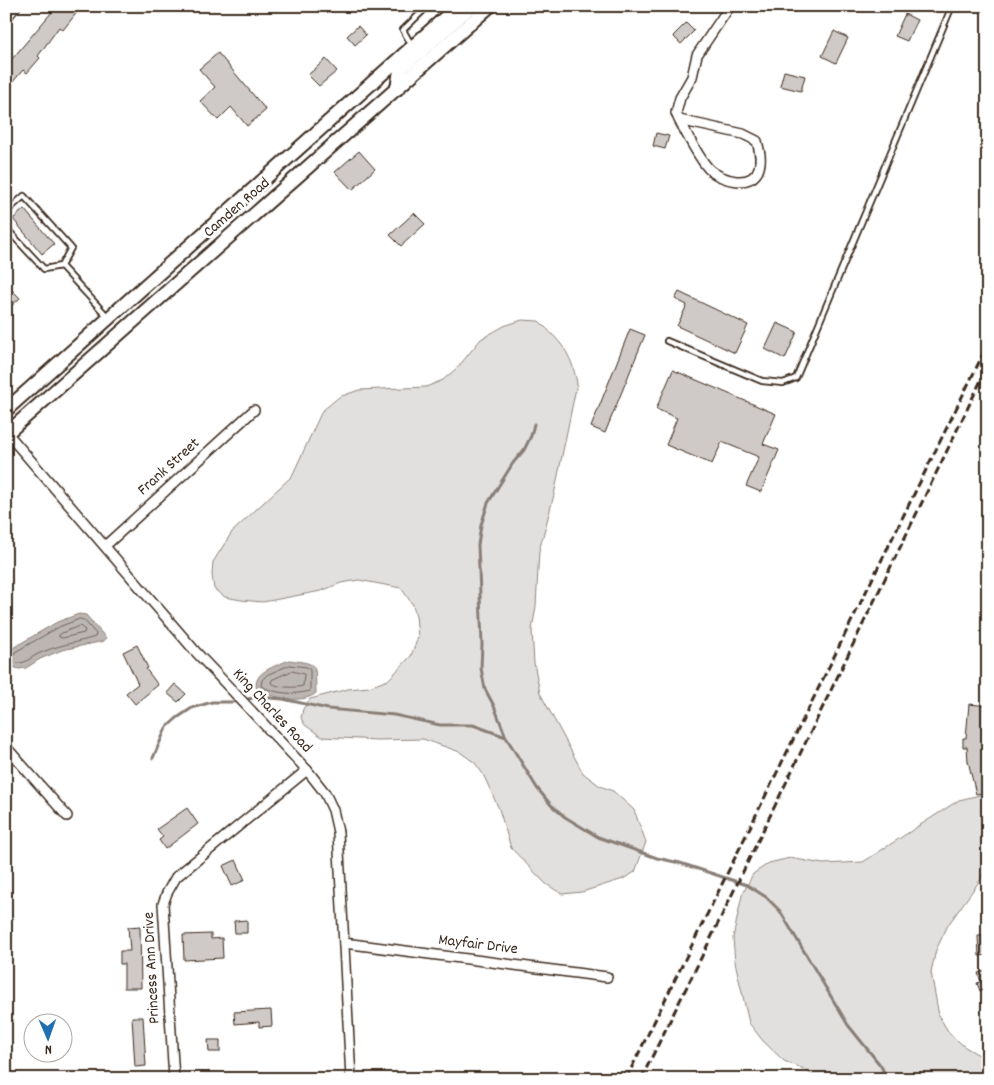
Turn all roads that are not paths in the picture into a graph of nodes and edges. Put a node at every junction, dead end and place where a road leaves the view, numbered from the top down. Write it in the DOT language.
graph roads {
  1 [pos="16,6"];
  2 [pos="428,6"];
  3 [pos="472,6"];
  4 [pos="490,6"];
  5 [pos="730,6"];
  6 [pos="952,6"];
  7 [pos="454,8"];
  8 [pos="6,18"];
  9 [pos="413,47"];
  10 [pos="397,88"];
  11 [pos="679,120"];
  12 [pos="6,212"];
  13 [pos="6,228"];
  14 [pos="61,266"];
  15 [pos="105,321"];
  16 [pos="667,341"];
  17 [pos="6,410"];
  18 [pos="254,410"];
  19 [pos="6,418"];
  20 [pos="6,433"];
  21 [pos="105,546"];
  22 [pos="6,747"];
  23 [pos="306,770"];
  24 [pos="67,816"];
  25 [pos="344,943"];
  26 [pos="607,977"];
  27 [pos="174,1079"];
  28 [pos="351,1079"];
  1 -- 8 [label="street"];
  2 -- 9 [label="lane"];
  3 -- 10 [label="main road"];
  4 -- 10 [label="main road, Camden Road"];
  5 -- 11 [label="street"];
  6 -- 16 [label="lane"];
  7 -- 9 [label="main road, Camden Road"];
  9 -- 15 [label="main road, Camden Road"];
  10 -- 20 [label="main road, Camden Road"];
  11 -- 11 [label="street"];
  12 -- 14 [label="lane"];
  13 -- 14 [label="lane"];
  14 -- 15 [label="lane"];
  15 -- 17 [label="main road, Camden Road"];
  15 -- 19 [label="main road"];
  18 -- 21 [label="street, Frank Street"];
  20 -- 21 [label="street, King Charles Road"];
  21 -- 23 [label="street, King Charles Road"];
  22 -- 24 [label="street"];
  23 -- 25 [label="street, King Charles Road"];
  23 -- 27 [label="street, Princess Ann Drive"];
  25 -- 26 [label="street, Mayfair Drive"];
  25 -- 28 [label="street, King Charles Road"];
}
